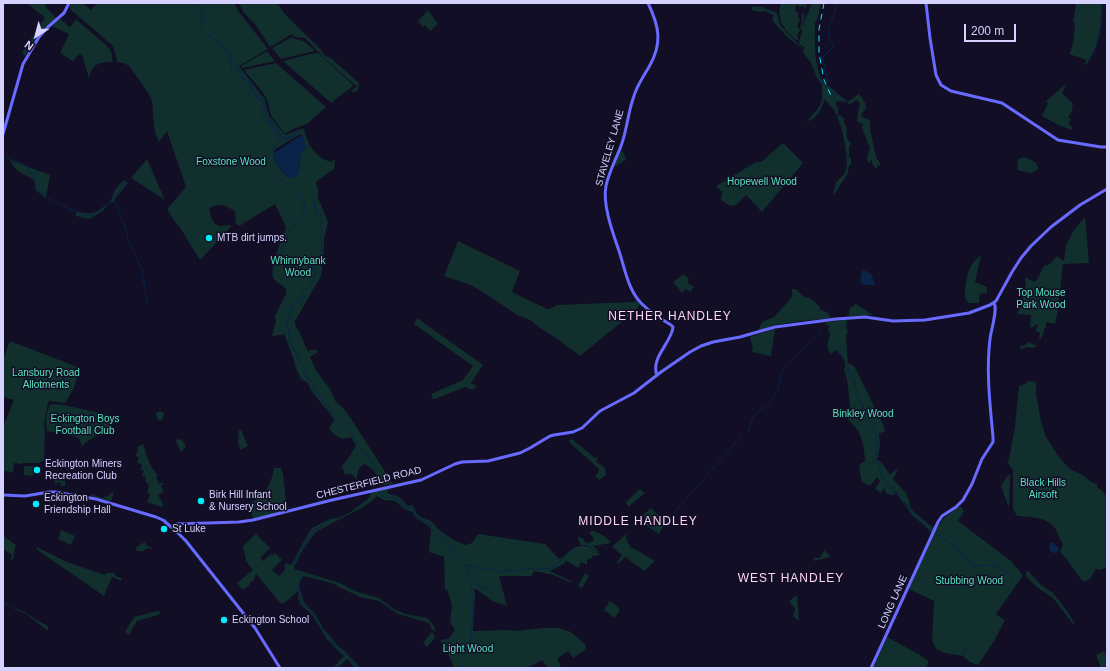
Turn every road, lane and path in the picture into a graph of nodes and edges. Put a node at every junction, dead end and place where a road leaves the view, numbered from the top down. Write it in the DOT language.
graph roads {
  1 [pos="69,3"];
  2 [pos="648,3"];
  3 [pos="926,3"];
  4 [pos="3,134"];
  5 [pos="1107,147"];
  6 [pos="1107,190"];
  7 [pos="994,303"];
  8 [pos="657,375"];
  9 [pos="3,495"];
  10 [pos="174,528"];
  11 [pos="280,668"];
  12 [pos="871,668"];
  1 -- 4 [label="main road"];
  2 -- 8 [label="main road, STAVELEY LANE"];
  3 -- 5 [label="main road"];
  6 -- 7 [label="main road"];
  7 -- 8 [label="main road, CHESTERFIELD ROAD"];
  7 -- 12 [label="main road, LONG LANE"];
  8 -- 10 [label="main road, CHESTERFIELD ROAD"];
  9 -- 10 [label="main road"];
  10 -- 11 [label="main road"];
}
